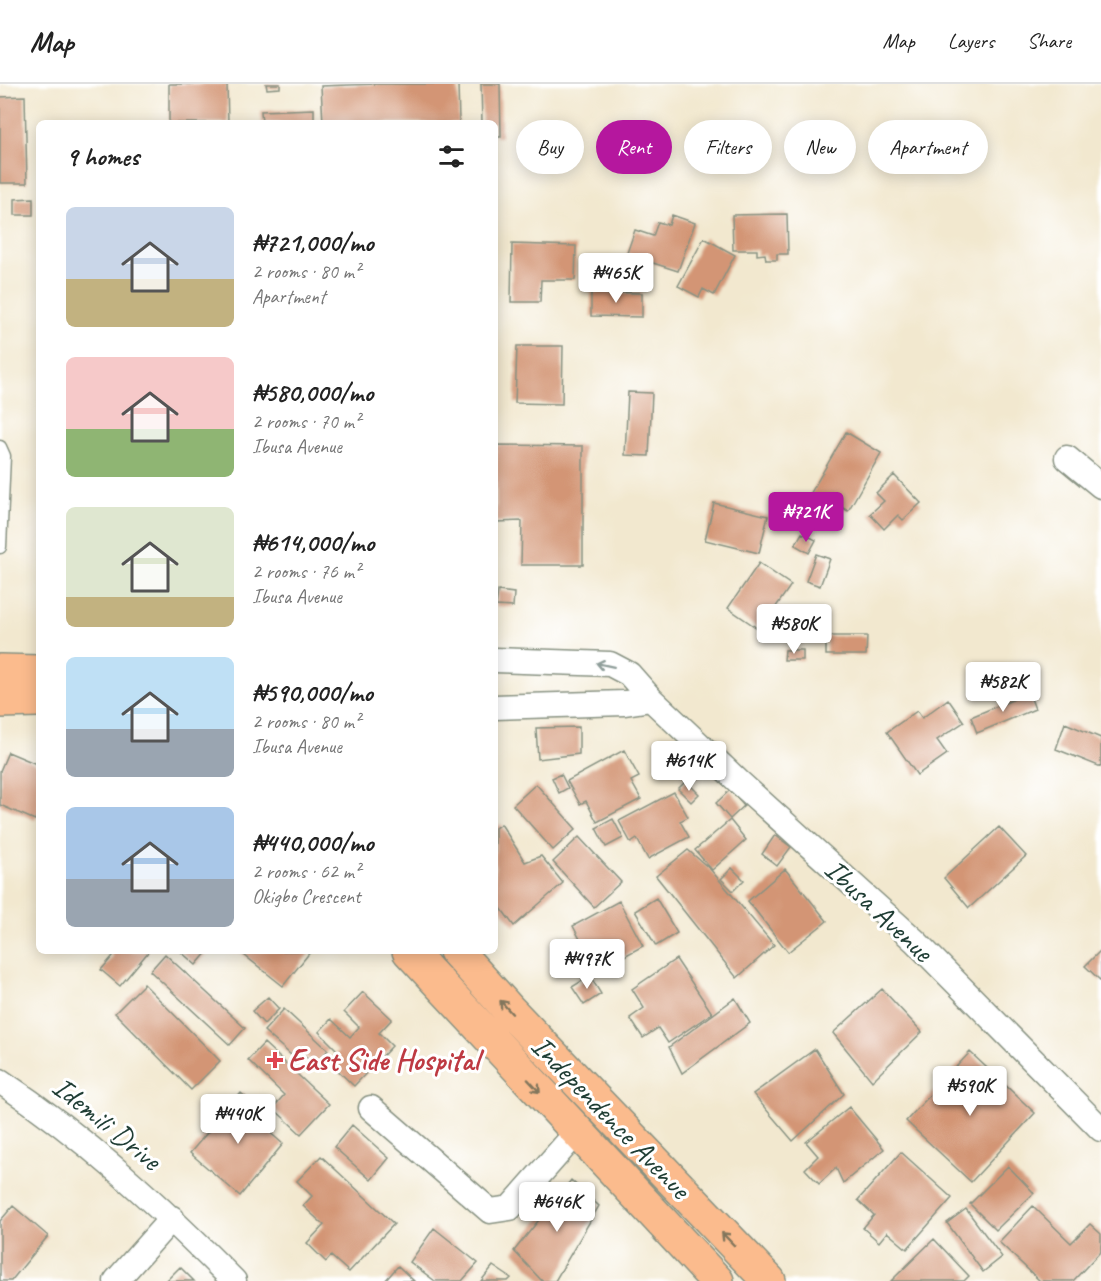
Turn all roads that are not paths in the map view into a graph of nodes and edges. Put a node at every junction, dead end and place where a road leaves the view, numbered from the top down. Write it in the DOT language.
graph roads {
  1 [pos="0,447"];
  2 [pos="1067,458"];
  3 [pos="1101,486"];
  4 [pos="0,547"];
  5 [pos="498,660"];
  6 [pos="0,671"];
  7 [pos="36,672"];
  8 [pos="651,699"];
  9 [pos="0,700"];
  10 [pos="36,700"];
  11 [pos="498,707"];
  12 [pos="412,954"];
  13 [pos="459,954"];
  14 [pos="0,1081"];
  15 [pos="371,1108"];
  16 [pos="1101,1129"];
  17 [pos="577,1132"];
  18 [pos="172,1218"];
  19 [pos="116,1281"];
  20 [pos="234,1281"];
  21 [pos="717,1281"];
  22 [pos="768,1281"];
  1 -- 4 [label="lane"];
  2 -- 3 [label="street"];
  8 -- 5 [label="street, Ibusa Avenue, one-way"];
  6 -- 7 [label="main road"];
  8 -- 11 [label="street"];
  8 -- 16 [label="street, Ibusa Avenue"];
  9 -- 10 [label="main road"];
  12 -- 17 [label="main road, Independence Avenue, one-way"];
  22 -- 13 [label="main road, Independence Avenue, one-way"];
  14 -- 18 [label="street, Idemili Drive"];
  15 -- 17 [label="street"];
  17 -- 21 [label="main road, Independence Avenue"];
  18 -- 19 [label="street"];
  18 -- 20 [label="street, Idemili Drive"];
}
